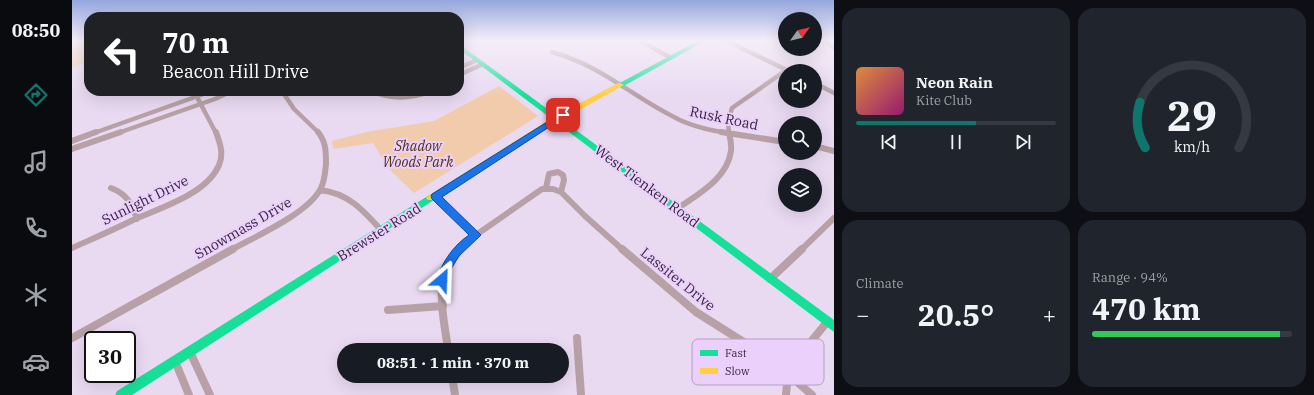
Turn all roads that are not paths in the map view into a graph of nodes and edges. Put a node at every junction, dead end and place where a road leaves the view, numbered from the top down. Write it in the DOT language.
graph roads {
  1 [pos="475,58"];
  2 [pos="570,58"];
  3 [pos="671,58"];
  4 [pos="762,58"];
  5 [pos="480,62"];
  6 [pos="778,66"];
  7 [pos="464,67"];
  8 [pos="464,72"];
  9 [pos="778,77"];
  10 [pos="621,84"];
  11 [pos="822,87"];
  12 [pos="834,93"];
  13 [pos="220,96"];
  14 [pos="286,96"];
  15 [pos="385,96"];
  16 [pos="414,96"];
  17 [pos="197,97"];
  18 [pos="201,104"];
  19 [pos="556,119"];
  20 [pos="728,133"];
  21 [pos="72,141"];
  22 [pos="778,141"];
  23 [pos="822,148"];
  24 [pos="72,149"];
  25 [pos="834,151"];
  26 [pos="111,188"];
  27 [pos="546,188"];
  28 [pos="320,190"];
  29 [pos="561,192"];
  30 [pos="435,196"];
  31 [pos="677,209"];
  32 [pos="834,218"];
  33 [pos="137,219"];
  34 [pos="381,230"];
  35 [pos="476,235"];
  36 [pos="72,248"];
  37 [pos="770,279"];
  38 [pos="443,306"];
  39 [pos="388,310"];
  40 [pos="831,324"];
  41 [pos="72,338"];
  42 [pos="577,338"];
  43 [pos="739,339"];
  44 [pos="817,339"];
  45 [pos="447,343"];
  46 [pos="190,352"];
  47 [pos="175,361"];
  48 [pos="453,383"];
  49 [pos="787,385"];
  50 [pos="801,385"];
  51 [pos="207,394"];
  52 [pos="122,395"];
  53 [pos="189,395"];
  54 [pos="455,395"];
  55 [pos="581,395"];
  56 [pos="786,395"];
  57 [pos="812,395"];
  1 -- 5 [label="street, West Tienken Road"];
  2 -- 10 [label="street, Rusk Road"];
  3 -- 10 [label="street, Brewster Road"];
  4 -- 6 [label="street"];
  5 -- 7 [label="street"];
  5 -- 8 [label="street"];
  5 -- 19 [label="street, West Tienken Road"];
  9 -- 20 [label="street"];
  10 -- 19 [label="street, Brewster Road"];
  10 -- 20 [label="street, Rusk Road"];
  11 -- 12 [label="street"];
  13 -- 18 [label="street"];
  14 -- 28 [label="street, Snowmass Drive"];
  15 -- 16 [label="street"];
  17 -- 18 [label="street, Sunlight Drive"];
  17 -- 21 [label="street"];
  18 -- 24 [label="street"];
  18 -- 33 [label="street, Sunlight Drive"];
  19 -- 30 [label="street, Brewster Road"];
  19 -- 31 [label="street, West Tienken Road"];
  20 -- 22 [label="street, Rusk Road"];
  20 -- 31 [label="street"];
  23 -- 25 [label="street"];
  26 -- 33 [label="street"];
  27 -- 29 [label="street"];
  27 -- 29 [label="street"];
  27 -- 35 [label="street"];
  28 -- 34 [label="street"];
  28 -- 41 [label="street, Snowmass Drive"];
  29 -- 43 [label="street, Lassiter Drive"];
  30 -- 34 [label="street, Brewster Road"];
  30 -- 35 [label="street"];
  31 -- 37 [label="street, West Tienken Road"];
  32 -- 37 [label="street"];
  33 -- 36 [label="street, Sunlight Drive"];
  34 -- 46 [label="street, Brewster Road"];
  35 -- 38 [label="street"];
  37 -- 40 [label="street, West Tienken Road"];
  38 -- 39 [label="street"];
  38 -- 45 [label="street"];
  40 -- 44 [label="street"];
  42 -- 55 [label="street"];
  46 -- 47 [label="street, Brewster Road"];
  46 -- 51 [label="street"];
  47 -- 52 [label="street, Brewster Road"];
  47 -- 53 [label="street"];
  48 -- 54 [label="street"];
  49 -- 56 [label="street"];
  50 -- 57 [label="street, Lassiter Drive"];
}
